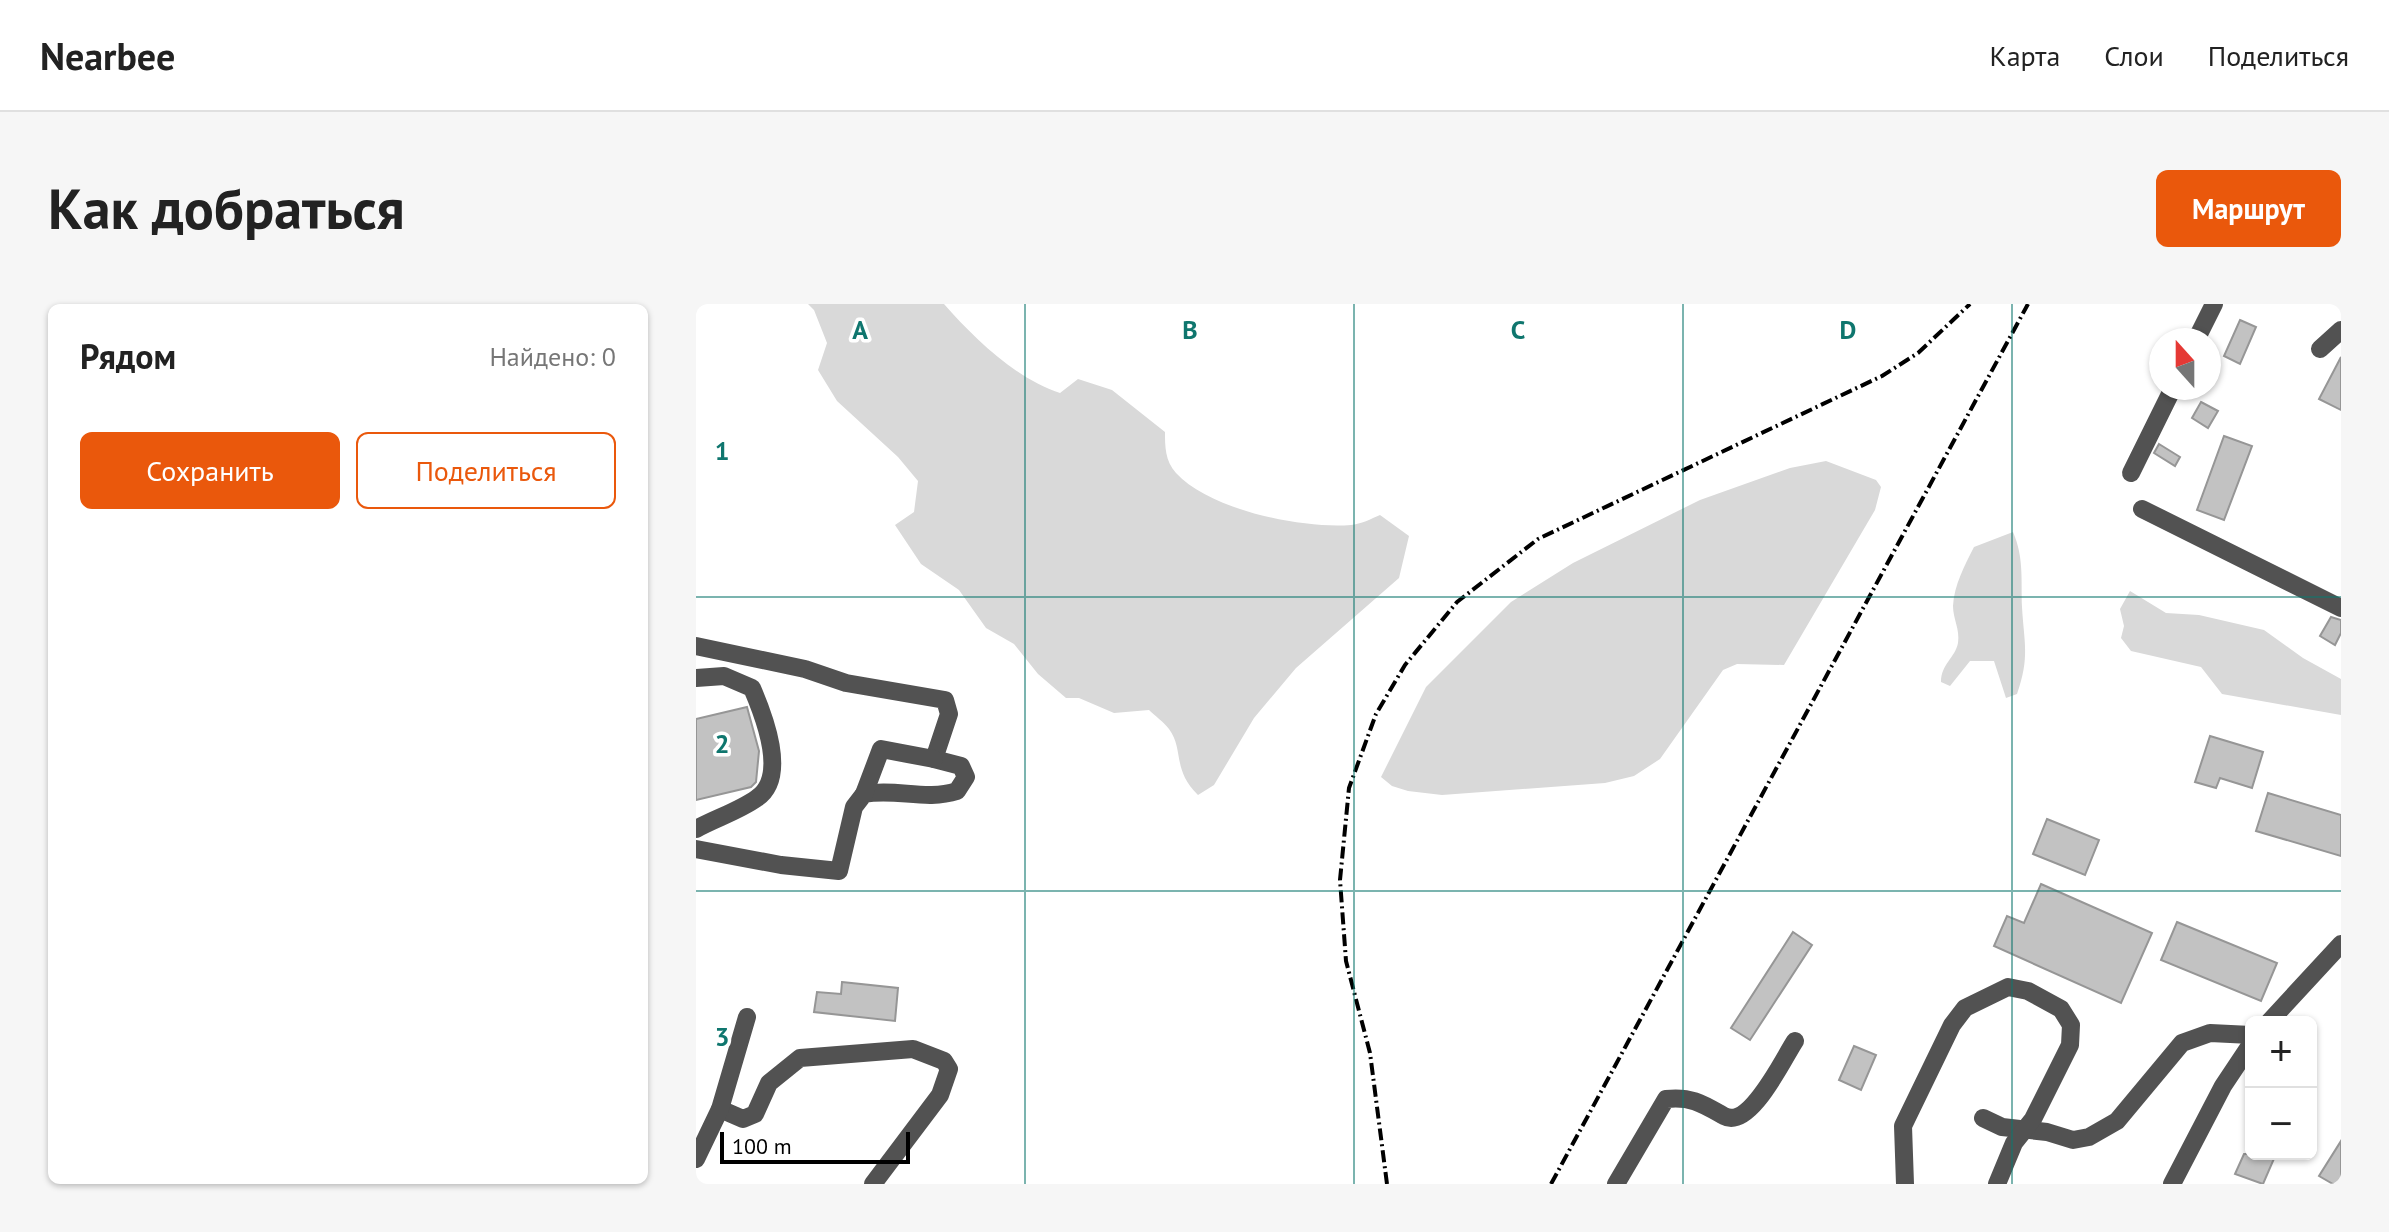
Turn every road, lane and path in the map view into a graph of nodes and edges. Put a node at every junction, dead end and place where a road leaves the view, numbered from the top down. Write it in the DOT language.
graph roads {
  1 [pos="2214,304"];
  2 [pos="2202,328"];
  3 [pos="2341,330"];
  4 [pos="2320,349"];
  5 [pos="2167,400"];
  6 [pos="2131,473"];
  7 [pos="2142,509"];
  8 [pos="2341,608"];
  9 [pos="696,646"];
  10 [pos="696,678"];
  11 [pos="934,759"];
  12 [pos="864,794"];
  13 [pos="696,829"];
  14 [pos="696,849"];
  15 [pos="2341,944"];
  16 [pos="2275,1016"];
  17 [pos="747,1017"];
  18 [pos="2245,1035"];
  19 [pos="1795,1041"];
  20 [pos="2245,1053"];
  21 [pos="720,1109"];
  22 [pos="1983,1118"];
  23 [pos="2024,1131"];
  24 [pos="696,1159"];
  25 [pos="873,1184"];
  26 [pos="1616,1184"];
  27 [pos="1905,1184"];
  28 [pos="1997,1184"];
  29 [pos="2172,1184"];
  1 -- 2 [label="street"];
  3 -- 4 [label="street"];
  5 -- 6 [label="street"];
  7 -- 8 [label="street"];
  9 -- 11 [label="street"];
  10 -- 13 [label="street"];
  11 -- 12 [label="street"];
  11 -- 12 [label="street"];
  12 -- 14 [label="street"];
  15 -- 16 [label="street"];
  17 -- 21 [label="street"];
  18 -- 23 [label="street"];
  19 -- 26 [label="street"];
  20 -- 29 [label="street"];
  21 -- 24 [label="street"];
  21 -- 25 [label="street"];
  22 -- 23 [label="street"];
  23 -- 27 [label="street"];
  23 -- 28 [label="street"];
}
